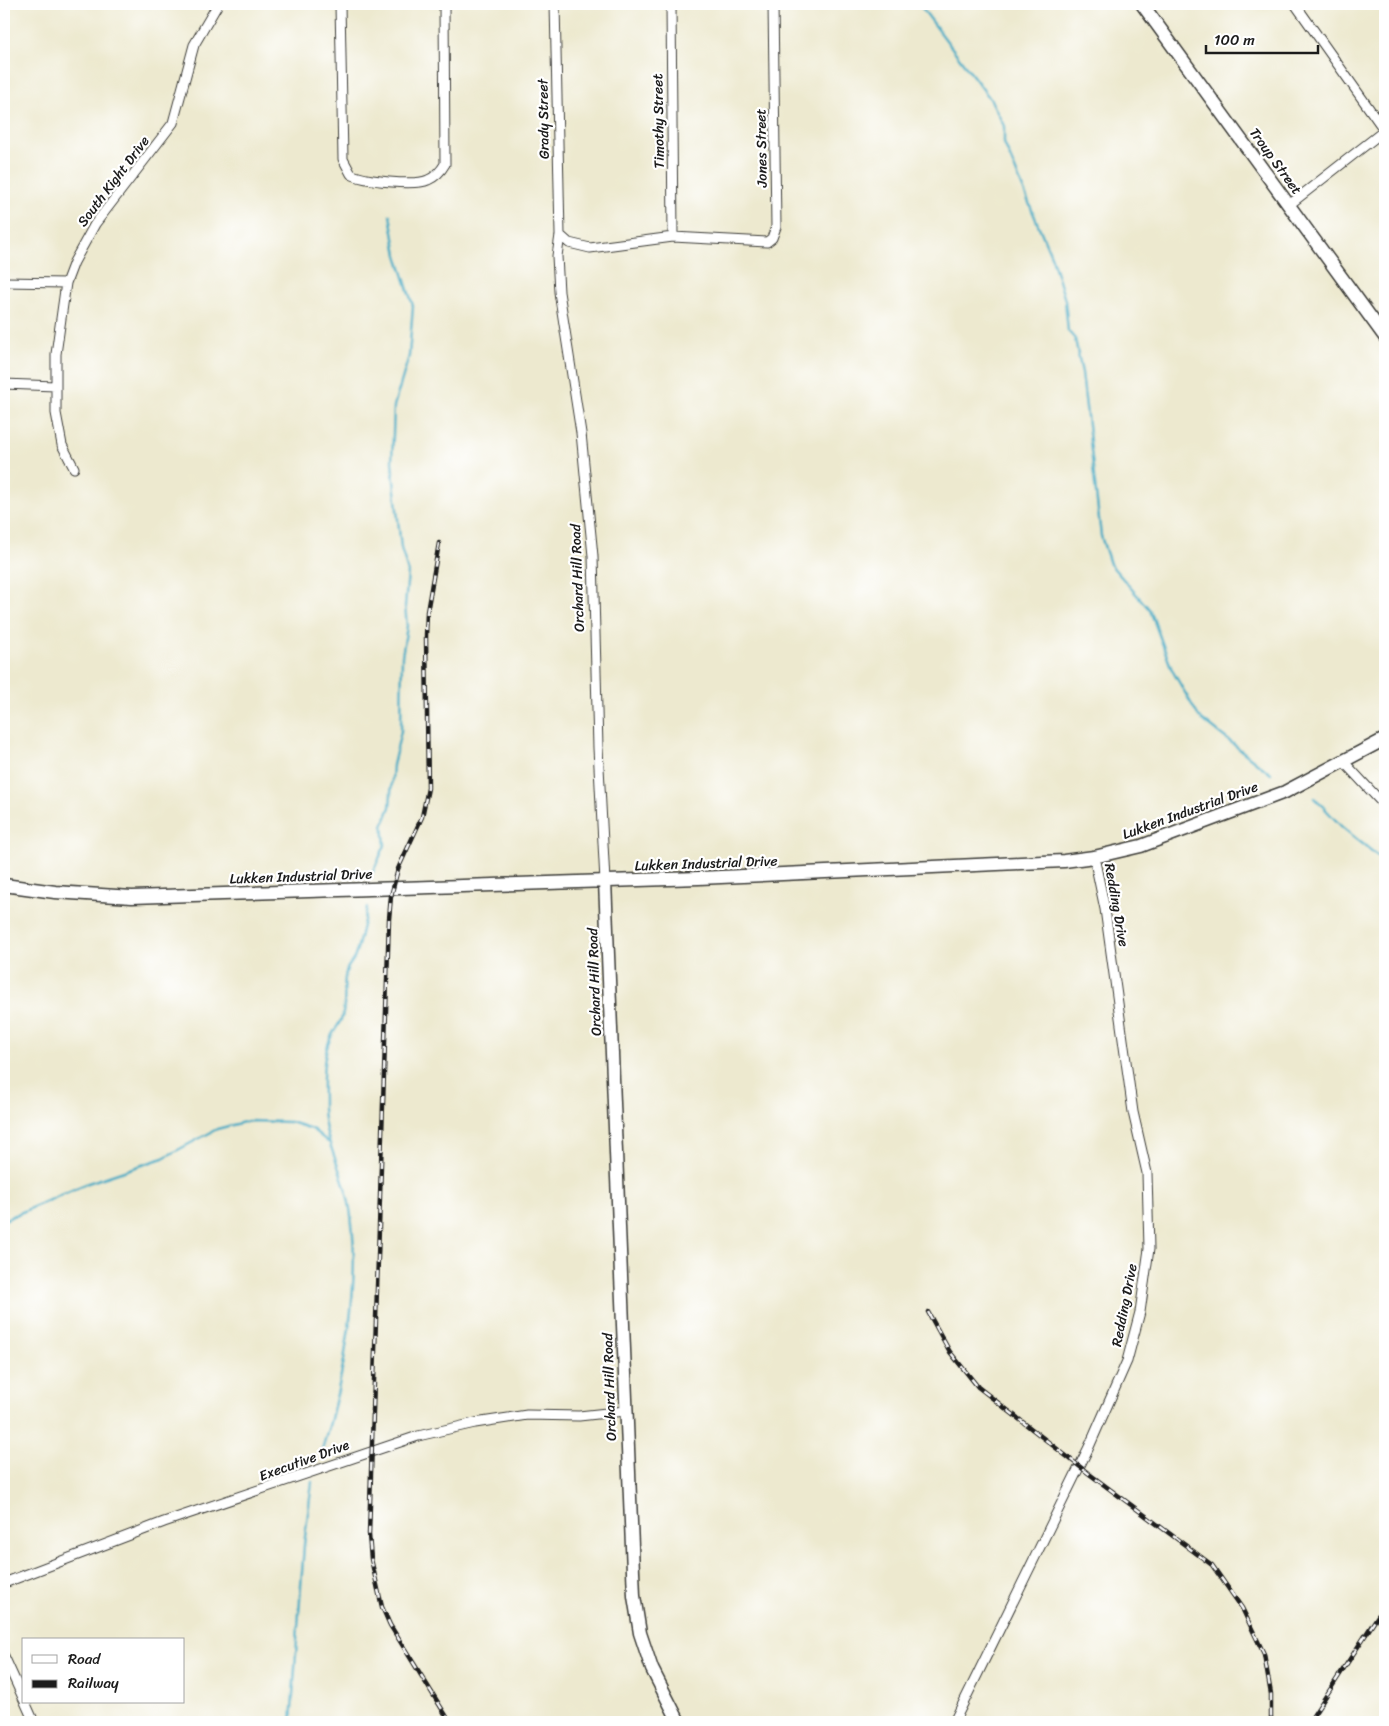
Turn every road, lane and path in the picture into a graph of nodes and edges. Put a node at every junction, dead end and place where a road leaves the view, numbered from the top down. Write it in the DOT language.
graph roads {
  1 [pos="218,4"];
  2 [pos="340,4"];
  3 [pos="444,4"];
  4 [pos="555,4"];
  5 [pos="671,4"];
  6 [pos="774,4"];
  7 [pos="1142,4"];
  8 [pos="1295,4"];
  9 [pos="1385,131"];
  10 [pos="1289,205"];
  11 [pos="560,234"];
  12 [pos="674,237"];
  13 [pos="4,282"];
  14 [pos="66,283"];
  15 [pos="1385,337"];
  16 [pos="4,384"];
  17 [pos="55,386"];
  18 [pos="74,468"];
  19 [pos="1385,739"];
  20 [pos="1343,761"];
  21 [pos="1385,806"];
  22 [pos="1094,857"];
  23 [pos="605,881"];
  24 [pos="4,885"];
  25 [pos="625,1411"];
  26 [pos="4,1583"];
  27 [pos="4,1656"];
  28 [pos="22,1696"];
  29 [pos="25,1704"];
  30 [pos="34,1722"];
  31 [pos="679,1722"];
  32 [pos="954,1722"];
  1 -- 14 [label="street, South Kight Drive"];
  2 -- 3 [label="street"];
  4 -- 11 [label="street, Grady Street"];
  5 -- 12 [label="street, Timothy Street"];
  6 -- 12 [label="street, Jones Street"];
  7 -- 10 [label="main road, Troup Street"];
  8 -- 9 [label="street"];
  9 -- 10 [label="street"];
  10 -- 15 [label="main road, Troup Street"];
  11 -- 12 [label="street"];
  11 -- 23 [label="street, Orchard Hill Road"];
  13 -- 14 [label="street"];
  14 -- 17 [label="street, South Kight Drive"];
  16 -- 17 [label="street"];
  17 -- 18 [label="street, South Kight Drive"];
  19 -- 20 [label="main road, Lukken Industrial Drive"];
  20 -- 21 [label="street"];
  20 -- 22 [label="main road, Lukken Industrial Drive"];
  22 -- 23 [label="main road, Lukken Industrial Drive"];
  22 -- 32 [label="street, Redding Drive"];
  23 -- 24 [label="main road, Lukken Industrial Drive"];
  23 -- 25 [label="main road, Orchard Hill Road"];
  25 -- 26 [label="street, Executive Drive"];
  25 -- 31 [label="main road, Orchard Hill Road"];
  27 -- 28 [label="street"];
  29 -- 30 [label="street"];
}
